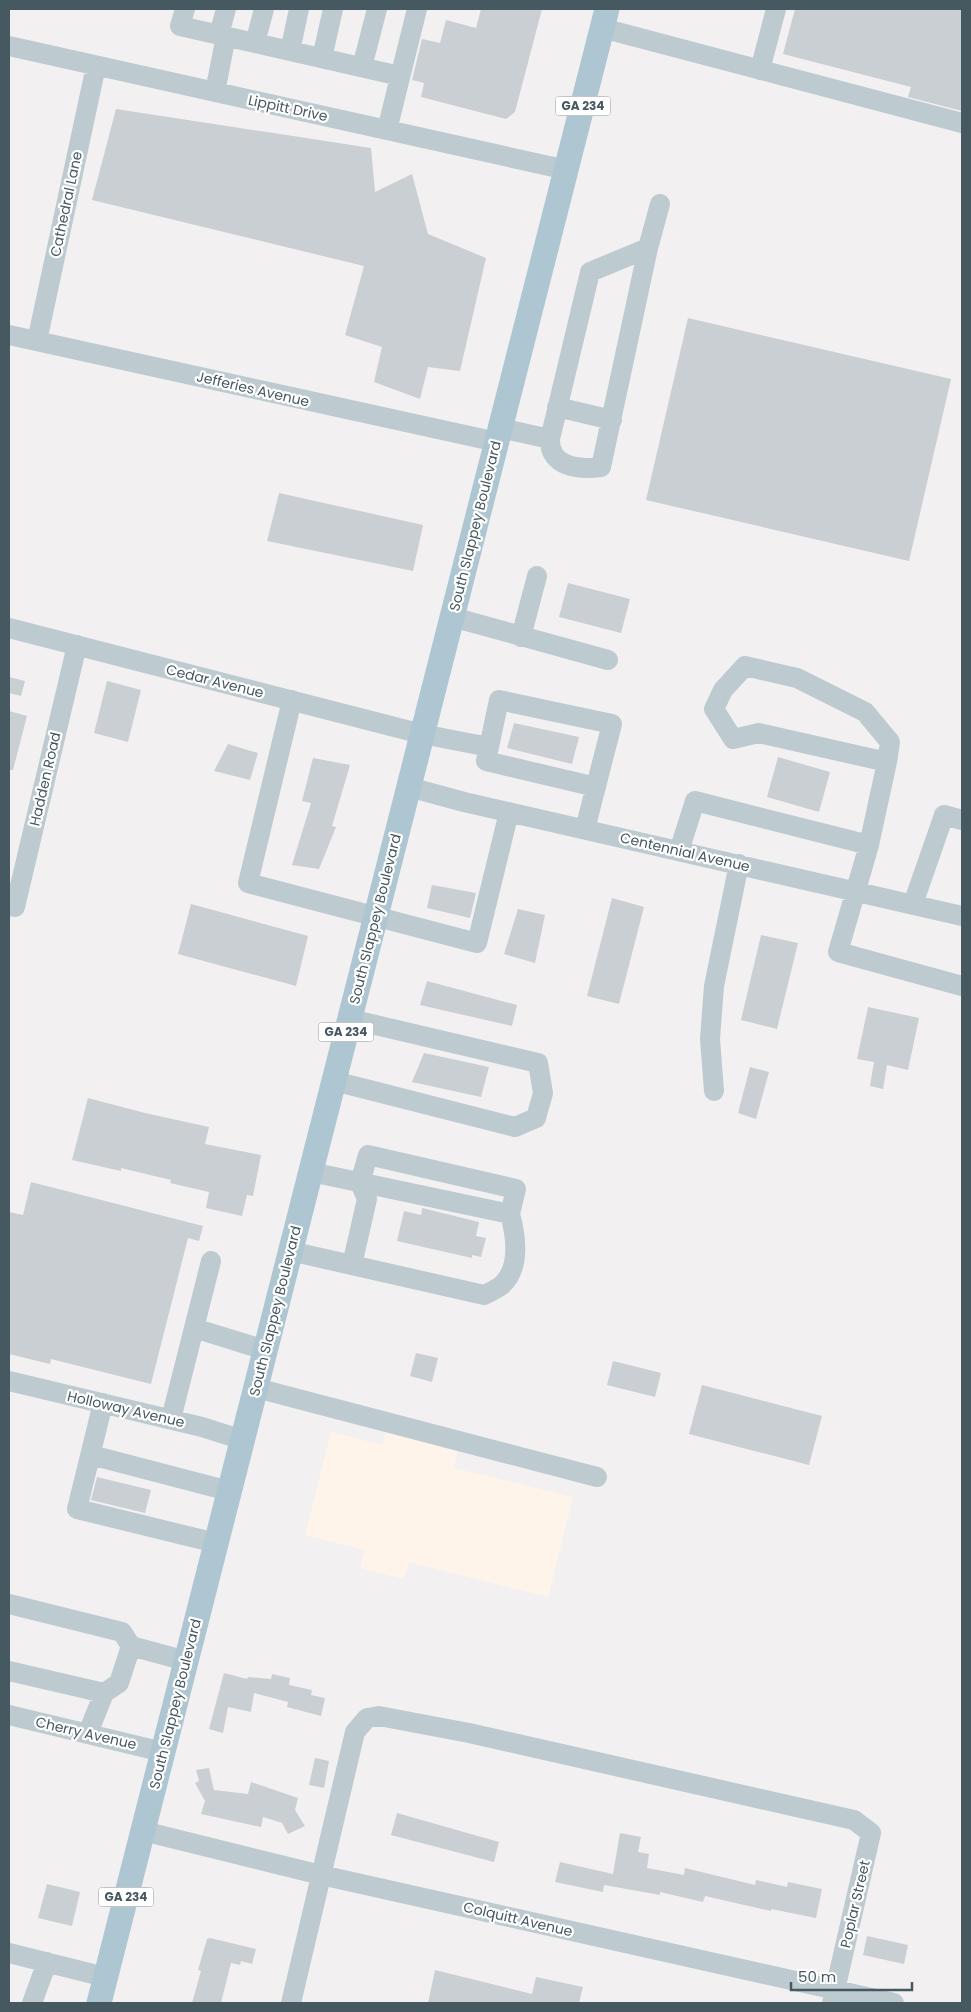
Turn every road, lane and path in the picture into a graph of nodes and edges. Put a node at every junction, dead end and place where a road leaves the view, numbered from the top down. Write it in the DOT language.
graph roads {
  1 [pos="226,9"];
  2 [pos="264,9"];
  3 [pos="300,9"];
  4 [pos="333,9"];
  5 [pos="377,9"];
  6 [pos="417,9"];
  7 [pos="776,9"];
  8 [pos="183,17"];
  9 [pos="604,19"];
  10 [pos="223,35"];
  11 [pos="255,43"];
  12 [pos="9,46"];
  13 [pos="290,51"];
  14 [pos="322,58"];
  15 [pos="96,66"];
  16 [pos="362,68"];
  17 [pos="760,70"];
  18 [pos="400,76"];
  19 [pos="215,92"];
  20 [pos="962,123"];
  21 [pos="387,130"];
  22 [pos="567,170"];
  23 [pos="660,204"];
  24 [pos="648,248"];
  25 [pos="9,335"];
  26 [pos="37,341"];
  27 [pos="557,407"];
  28 [pos="612,420"];
  29 [pos="498,435"];
  30 [pos="550,439"];
  31 [pos="537,576"];
  32 [pos="452,617"];
  33 [pos="9,628"];
  34 [pos="521,637"];
  35 [pos="77,645"];
  36 [pos="608,660"];
  37 [pos="292,700"];
  38 [pos="422,734"];
  39 [pos="489,747"];
  40 [pos="887,762"];
  41 [pos="409,787"];
  42 [pos="596,787"];
  43 [pos="509,812"];
  44 [pos="962,820"];
  45 [pos="585,829"];
  46 [pos="869,844"];
  47 [pos="679,851"];
  48 [pos="739,864"];
  49 [pos="856,891"];
  50 [pos="913,904"];
  51 [pos="9,906"];
  52 [pos="962,916"];
  53 [pos="376,917"];
  54 [pos="962,986"];
  55 [pos="350,1019"];
  56 [pos="334,1081"];
  57 [pos="714,1091"];
  58 [pos="310,1172"];
  59 [pos="360,1183"];
  60 [pos="510,1214"];
  61 [pos="290,1251"];
  62 [pos="211,1261"];
  63 [pos="352,1265"];
  64 [pos="194,1328"];
  65 [pos="266,1350"];
  66 [pos="9,1381"];
  67 [pos="256,1388"];
  68 [pos="103,1403"];
  69 [pos="171,1419"];
  70 [pos="243,1440"];
  71 [pos="89,1464"];
  72 [pos="597,1477"];
  73 [pos="230,1491"];
  74 [pos="216,1543"];
  75 [pos="9,1604"];
  76 [pos="131,1646"];
  77 [pos="186,1661"];
  78 [pos="9,1671"];
  79 [pos="104,1693"];
  80 [pos="9,1715"];
  81 [pos="88,1733"];
  82 [pos="163,1752"];
  83 [pos="143,1831"];
  84 [pos="321,1875"];
  85 [pos="9,1953"];
  86 [pos="47,1962"];
  87 [pos="105,1977"];
  88 [pos="834,1997"];
  89 [pos="32,2003"];
  90 [pos="99,2003"];
  91 [pos="291,2003"];
  92 [pos="894,2003"];
  1 -- 10 [label="street"];
  2 -- 11 [label="street"];
  3 -- 13 [label="street"];
  4 -- 14 [label="street"];
  5 -- 16 [label="street"];
  6 -- 18 [label="street"];
  7 -- 17 [label="street"];
  8 -- 10 [label="street"];
  9 -- 17 [label="street"];
  9 -- 22 [label="main road, South Slappey Boulevard / GA 234"];
  10 -- 11 [label="street"];
  10 -- 19 [label="street"];
  11 -- 13 [label="street"];
  12 -- 15 [label="street, Lippitt Drive"];
  13 -- 14 [label="street"];
  14 -- 16 [label="street"];
  15 -- 19 [label="street, Lippitt Drive"];
  15 -- 26 [label="street, Cathedral Lane"];
  16 -- 18 [label="street"];
  17 -- 20 [label="street"];
  18 -- 21 [label="street"];
  19 -- 21 [label="street, Lippitt Drive"];
  21 -- 22 [label="street, Lippitt Drive"];
  22 -- 29 [label="main road, South Slappey Boulevard / GA 234"];
  23 -- 24 [label="street"];
  24 -- 27 [label="street"];
  24 -- 28 [label="street"];
  25 -- 26 [label="street, Jefferies Avenue"];
  26 -- 29 [label="street, Jefferies Avenue"];
  27 -- 28 [label="street"];
  27 -- 30 [label="street"];
  28 -- 30 [label="street"];
  29 -- 30 [label="street, Jefferies Avenue"];
  29 -- 32 [label="main road, South Slappey Boulevard / GA 234"];
  31 -- 34 [label="street"];
  32 -- 34 [label="street"];
  32 -- 38 [label="main road, South Slappey Boulevard / GA 234"];
  33 -- 35 [label="street, Cedar Avenue"];
  34 -- 36 [label="street"];
  35 -- 37 [label="street, Cedar Avenue"];
  35 -- 51 [label="street, Hadden Road"];
  37 -- 38 [label="street, Cedar Avenue"];
  37 -- 53 [label="street"];
  38 -- 39 [label="street, Cedar Avenue"];
  38 -- 41 [label="main road, South Slappey Boulevard / GA 234"];
  39 -- 42 [label="street"];
  39 -- 42 [label="street"];
  40 -- 40 [label="street"];
  40 -- 46 [label="street"];
  41 -- 43 [label="street, Centennial Avenue"];
  41 -- 53 [label="main road, South Slappey Boulevard / GA 234"];
  42 -- 45 [label="street"];
  43 -- 45 [label="street, Centennial Avenue"];
  43 -- 53 [label="street"];
  44 -- 50 [label="street"];
  45 -- 47 [label="street, Centennial Avenue"];
  46 -- 47 [label="street"];
  46 -- 49 [label="street"];
  47 -- 48 [label="street, Centennial Avenue"];
  48 -- 49 [label="street, Centennial Avenue"];
  48 -- 57 [label="street"];
  49 -- 50 [label="street, Centennial Avenue"];
  49 -- 54 [label="street"];
  50 -- 52 [label="street, Centennial Avenue"];
  53 -- 55 [label="main road, South Slappey Boulevard / GA 234"];
  55 -- 56 [label="main road, South Slappey Boulevard / GA 234"];
  55 -- 56 [label="street"];
  56 -- 58 [label="main road, South Slappey Boulevard / GA 234"];
  58 -- 59 [label="street"];
  58 -- 61 [label="main road, South Slappey Boulevard / GA 234"];
  59 -- 60 [label="street"];
  59 -- 60 [label="street"];
  59 -- 63 [label="street"];
  60 -- 63 [label="street"];
  61 -- 63 [label="street"];
  61 -- 65 [label="main road, South Slappey Boulevard / GA 234"];
  62 -- 64 [label="street"];
  64 -- 65 [label="street"];
  64 -- 69 [label="street"];
  65 -- 67 [label="main road, South Slappey Boulevard / GA 234"];
  66 -- 68 [label="street, Holloway Avenue"];
  67 -- 70 [label="main road, South Slappey Boulevard / GA 234"];
  67 -- 72 [label="street"];
  68 -- 69 [label="street, Holloway Avenue"];
  68 -- 71 [label="street"];
  69 -- 70 [label="street, Holloway Avenue"];
  70 -- 73 [label="main road, South Slappey Boulevard / GA 234"];
  71 -- 73 [label="street"];
  71 -- 74 [label="street"];
  73 -- 74 [label="main road, South Slappey Boulevard / GA 234"];
  74 -- 77 [label="main road, South Slappey Boulevard / GA 234"];
  75 -- 76 [label="street"];
  76 -- 77 [label="street"];
  76 -- 79 [label="street"];
  77 -- 82 [label="main road, South Slappey Boulevard / GA 234"];
  78 -- 79 [label="street"];
  79 -- 81 [label="street"];
  80 -- 81 [label="street, Cherry Avenue"];
  81 -- 82 [label="street, Cherry Avenue"];
  82 -- 83 [label="main road, South Slappey Boulevard / GA 234"];
  83 -- 84 [label="street, Colquitt Avenue"];
  83 -- 87 [label="main road, South Slappey Boulevard / GA 234"];
  84 -- 88 [label="street, Colquitt Avenue"];
  84 -- 88 [label="street, Poplar Street"];
  84 -- 91 [label="street"];
  85 -- 86 [label="street"];
  86 -- 87 [label="street"];
  86 -- 89 [label="street"];
  87 -- 90 [label="main road, South Slappey Boulevard / GA 234"];
  88 -- 92 [label="street, Colquitt Avenue"];
}
